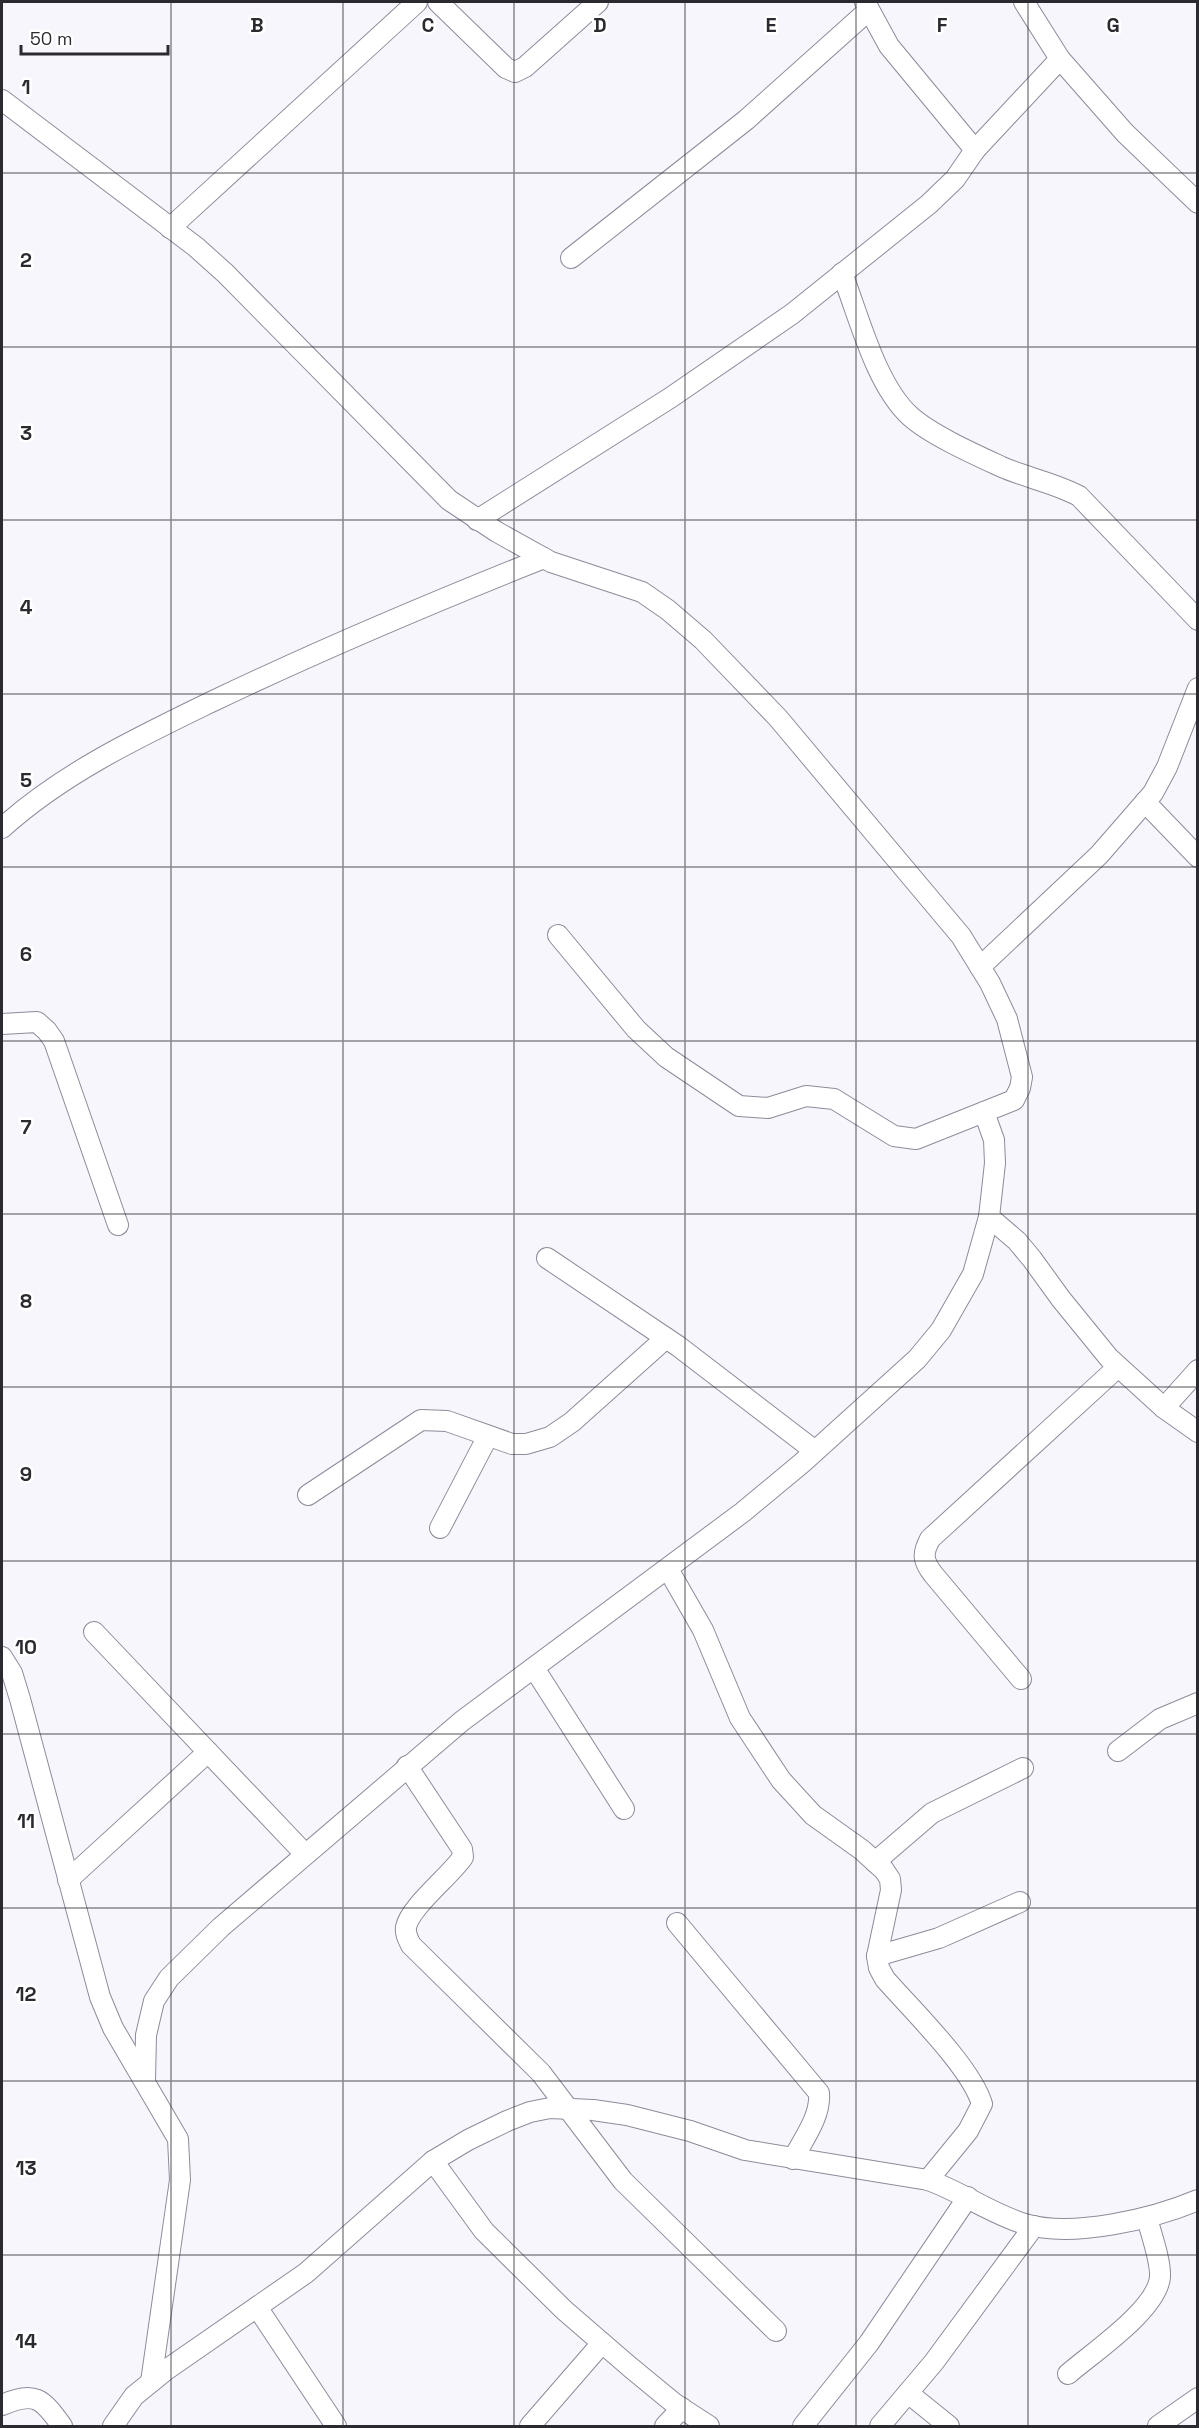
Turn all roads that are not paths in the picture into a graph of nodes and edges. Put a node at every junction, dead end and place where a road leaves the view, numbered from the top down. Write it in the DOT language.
graph roads {
  1 [pos="417,2"];
  2 [pos="438,2"];
  3 [pos="598,2"];
  4 [pos="1024,2"];
  5 [pos="867,6"];
  6 [pos="1060,58"];
  7 [pos="2,100"];
  8 [pos="975,150"];
  9 [pos="1197,203"];
  10 [pos="170,228"];
  11 [pos="571,258"];
  12 [pos="842,273"];
  13 [pos="477,520"];
  14 [pos="544,558"];
  15 [pos="1197,620"];
  16 [pos="1197,688"];
  17 [pos="1145,802"];
  18 [pos="2,828"];
  19 [pos="1197,857"];
  20 [pos="558,935"];
  21 [pos="980,967"];
  22 [pos="2,1024"];
  23 [pos="984,1112"];
  24 [pos="989,1216"];
  25 [pos="118,1225"];
  26 [pos="547,1258"];
  27 [pos="666,1338"];
  28 [pos="1118,1367"];
  29 [pos="1197,1370"];
  30 [pos="1164,1408"];
  31 [pos="1197,1432"];
  32 [pos="488,1436"];
  33 [pos="815,1451"];
  34 [pos="308,1495"];
  35 [pos="440,1528"];
  36 [pos="668,1569"];
  37 [pos="94,1632"];
  38 [pos="2,1657"];
  39 [pos="534,1668"];
  40 [pos="1021,1679"];
  41 [pos="1197,1703"];
  42 [pos="1118,1751"];
  43 [pos="208,1752"];
  44 [pos="407,1766"];
  45 [pos="1023,1768"];
  46 [pos="624,1809"];
  47 [pos="306,1854"];
  48 [pos="875,1862"];
  49 [pos="68,1880"];
  50 [pos="1020,1902"];
  51 [pos="677,1923"];
  52 [pos="877,1956"];
  53 [pos="145,2080"];
  54 [pos="570,2109"];
  55 [pos="793,2159"];
  56 [pos="433,2161"];
  57 [pos="928,2180"];
  58 [pos="969,2197"];
  59 [pos="1197,2200"];
  60 [pos="1147,2218"];
  61 [pos="1034,2226"];
  62 [pos="257,2307"];
  63 [pos="776,2331"];
  64 [pos="602,2343"];
  65 [pos="1068,2374"];
  66 [pos="151,2382"];
  67 [pos="908,2393"];
  68 [pos="1197,2398"];
  69 [pos="2,2402"];
  70 [pos="682,2408"];
  71 [pos="62,2427"];
  72 [pos="113,2427"];
  73 [pos="336,2427"];
  74 [pos="530,2427"];
  75 [pos="665,2427"];
  76 [pos="709,2427"];
  77 [pos="803,2427"];
  78 [pos="880,2427"];
  79 [pos="949,2427"];
  80 [pos="1158,2427"];
  1 -- 10 [label="street"];
  2 -- 3 [label="street"];
  4 -- 6 [label="street"];
  5 -- 8 [label="street"];
  5 -- 11 [label="street"];
  6 -- 8 [label="street"];
  6 -- 9 [label="street"];
  7 -- 10 [label="street"];
  8 -- 12 [label="street"];
  10 -- 13 [label="street"];
  12 -- 13 [label="street"];
  12 -- 15 [label="street"];
  13 -- 14 [label="street"];
  14 -- 18 [label="street"];
  14 -- 21 [label="street"];
  16 -- 17 [label="street"];
  17 -- 19 [label="street"];
  17 -- 21 [label="street"];
  20 -- 23 [label="street"];
  21 -- 23 [label="street"];
  22 -- 25 [label="street"];
  23 -- 24 [label="street"];
  24 -- 28 [label="street"];
  24 -- 33 [label="street"];
  26 -- 27 [label="street"];
  27 -- 32 [label="street"];
  27 -- 33 [label="street"];
  28 -- 30 [label="street"];
  28 -- 40 [label="street"];
  29 -- 30 [label="street"];
  30 -- 31 [label="street"];
  32 -- 34 [label="street"];
  32 -- 35 [label="street"];
  33 -- 36 [label="street"];
  36 -- 39 [label="street"];
  36 -- 48 [label="street"];
  37 -- 43 [label="street"];
  38 -- 49 [label="street"];
  39 -- 44 [label="street"];
  39 -- 46 [label="street"];
  41 -- 42 [label="street"];
  43 -- 47 [label="street"];
  43 -- 49 [label="street"];
  44 -- 47 [label="street"];
  44 -- 54 [label="street"];
  45 -- 48 [label="street"];
  47 -- 53 [label="street"];
  48 -- 52 [label="street"];
  49 -- 53 [label="street"];
  50 -- 52 [label="street"];
  51 -- 55 [label="street"];
  52 -- 57 [label="street"];
  53 -- 66 [label="street"];
  54 -- 55 [label="street"];
  54 -- 56 [label="street"];
  54 -- 63 [label="street"];
  55 -- 57 [label="street"];
  56 -- 62 [label="street"];
  56 -- 64 [label="street"];
  57 -- 58 [label="street"];
  58 -- 61 [label="street"];
  58 -- 77 [label="street"];
  59 -- 60 [label="street"];
  60 -- 61 [label="street"];
  60 -- 65 [label="street"];
  61 -- 67 [label="street"];
  62 -- 66 [label="street"];
  62 -- 73 [label="street"];
  64 -- 70 [label="street"];
  64 -- 74 [label="street"];
  66 -- 72 [label="street"];
  67 -- 78 [label="street"];
  67 -- 79 [label="street"];
  68 -- 80 [label="street"];
  69 -- 71 [label="street"];
  70 -- 75 [label="street"];
  70 -- 76 [label="street"];
}
